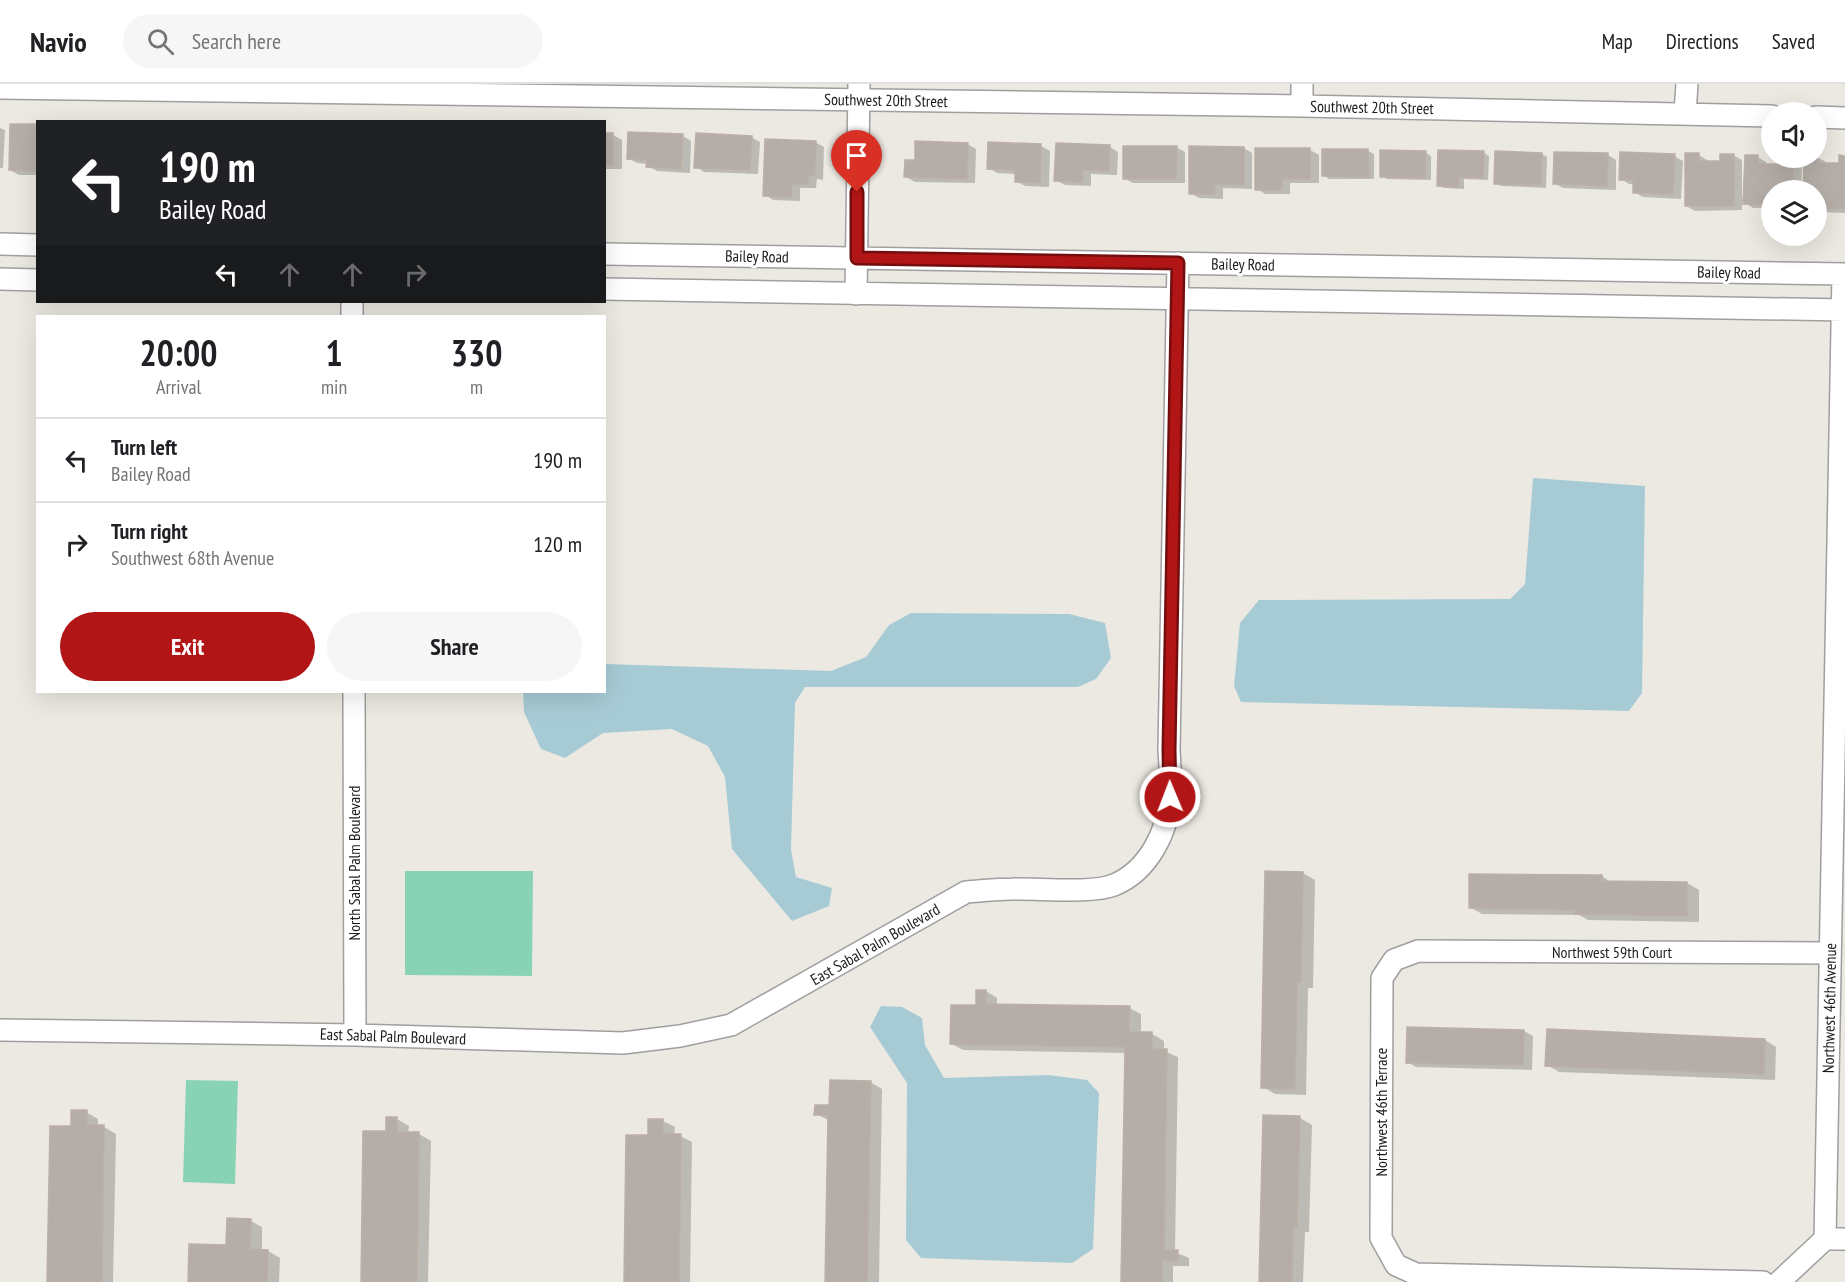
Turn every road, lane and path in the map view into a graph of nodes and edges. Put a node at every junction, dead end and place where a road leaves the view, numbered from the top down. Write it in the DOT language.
graph roads {
  1 [pos="1302,84"];
  2 [pos="1687,84"];
  3 [pos="0,88"];
  4 [pos="640,90"];
  5 [pos="859,92"];
  6 [pos="1086,94"];
  7 [pos="1302,106"];
  8 [pos="1685,113"];
  9 [pos="1761,116"];
  10 [pos="1827,117"];
  11 [pos="1845,118"];
  12 [pos="0,244"];
  13 [pos="36,244"];
  14 [pos="606,254"];
  15 [pos="857,258"];
  16 [pos="1178,263"];
  17 [pos="1844,274"];
  18 [pos="0,279"];
  19 [pos="36,280"];
  20 [pos="606,289"];
  21 [pos="856,294"];
  22 [pos="1178,299"];
  23 [pos="1844,310"];
  24 [pos="354,693"];
  25 [pos="1830,953"];
  26 [pos="1394,960"];
  27 [pos="0,1030"];
  28 [pos="355,1035"];
  29 [pos="1835,1239"];
  30 [pos="1763,1282"];
  31 [pos="1779,1282"];
  1 -- 7 [label="street"];
  2 -- 8 [label="street"];
  3 -- 4 [label="street, Southwest 20th Street"];
  4 -- 5 [label="street, Southwest 20th Street"];
  5 -- 6 [label="street, Southwest 20th Street"];
  5 -- 15 [label="street"];
  6 -- 7 [label="street, Southwest 20th Street"];
  7 -- 8 [label="street, Southwest 20th Street"];
  8 -- 9 [label="street, Southwest 20th Street"];
  10 -- 11 [label="street"];
  12 -- 13 [label="street"];
  14 -- 15 [label="street, Bailey Road"];
  15 -- 16 [label="street, Bailey Road"];
  15 -- 21 [label="street"];
  16 -- 17 [label="street, Bailey Road"];
  16 -- 22 [label="street, East Sabal Palm Boulevard"];
  17 -- 23 [label="street, Northwest 46th Avenue"];
  18 -- 19 [label="street"];
  20 -- 21 [label="street"];
  21 -- 22 [label="street"];
  22 -- 23 [label="street"];
  22 -- 28 [label="street, East Sabal Palm Boulevard"];
  23 -- 25 [label="street, Northwest 46th Avenue"];
  24 -- 28 [label="street, North Sabal Palm Boulevard"];
  25 -- 26 [label="street, Northwest 59th Court"];
  25 -- 29 [label="street, Northwest 46th Avenue"];
  26 -- 30 [label="street, Northwest 46th Terrace"];
  27 -- 28 [label="street, East Sabal Palm Boulevard"];
  29 -- 31 [label="street"];
}
